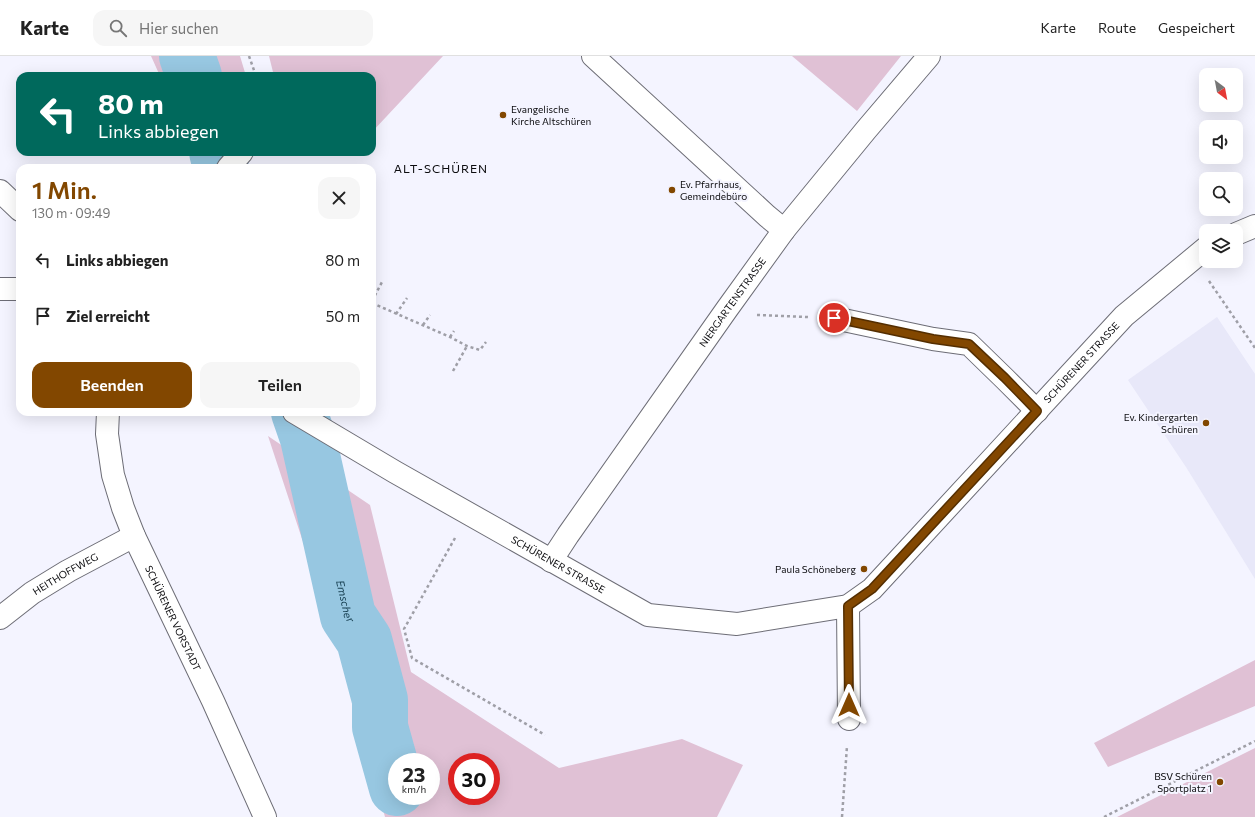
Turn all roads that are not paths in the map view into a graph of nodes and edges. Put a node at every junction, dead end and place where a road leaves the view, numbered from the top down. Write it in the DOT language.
graph roads {
  1 [pos="593,56"];
  2 [pos="930,56"];
  3 [pos="238,156"];
  4 [pos="232,164"];
  5 [pos="0,192"];
  6 [pos="16,206"];
  7 [pos="1255,226"];
  8 [pos="784,230"];
  9 [pos="1243,231"];
  10 [pos="1199,254"];
  11 [pos="0,289"];
  12 [pos="16,289"];
  13 [pos="834,318"];
  14 [pos="1037,411"];
  15 [pos="108,416"];
  16 [pos="301,416"];
  17 [pos="134,536"];
  18 [pos="551,561"];
  19 [pos="848,606"];
  20 [pos="0,618"];
  21 [pos="849,719"];
  22 [pos="266,817"];
  1 -- 8 [label="street"];
  2 -- 8 [label="street, NIERGARTENSTRASSE"];
  3 -- 4 [label="street"];
  5 -- 6 [label="street"];
  7 -- 9 [label="street"];
  8 -- 18 [label="street, NIERGARTENSTRASSE"];
  10 -- 14 [label="street, SCHÜRENER STRASSE"];
  11 -- 12 [label="street"];
  13 -- 14 [label="street"];
  14 -- 19 [label="street, SCHÜRENER STRASSE"];
  15 -- 17 [label="street, SCHÜRENER VORSTADT"];
  16 -- 18 [label="street, SCHÜRENER STRASSE"];
  17 -- 20 [label="street, HEITHOFFWEG"];
  17 -- 22 [label="street, SCHÜRENER VORSTADT"];
  18 -- 19 [label="street, SCHÜRENER STRASSE"];
  19 -- 21 [label="street"];
}
